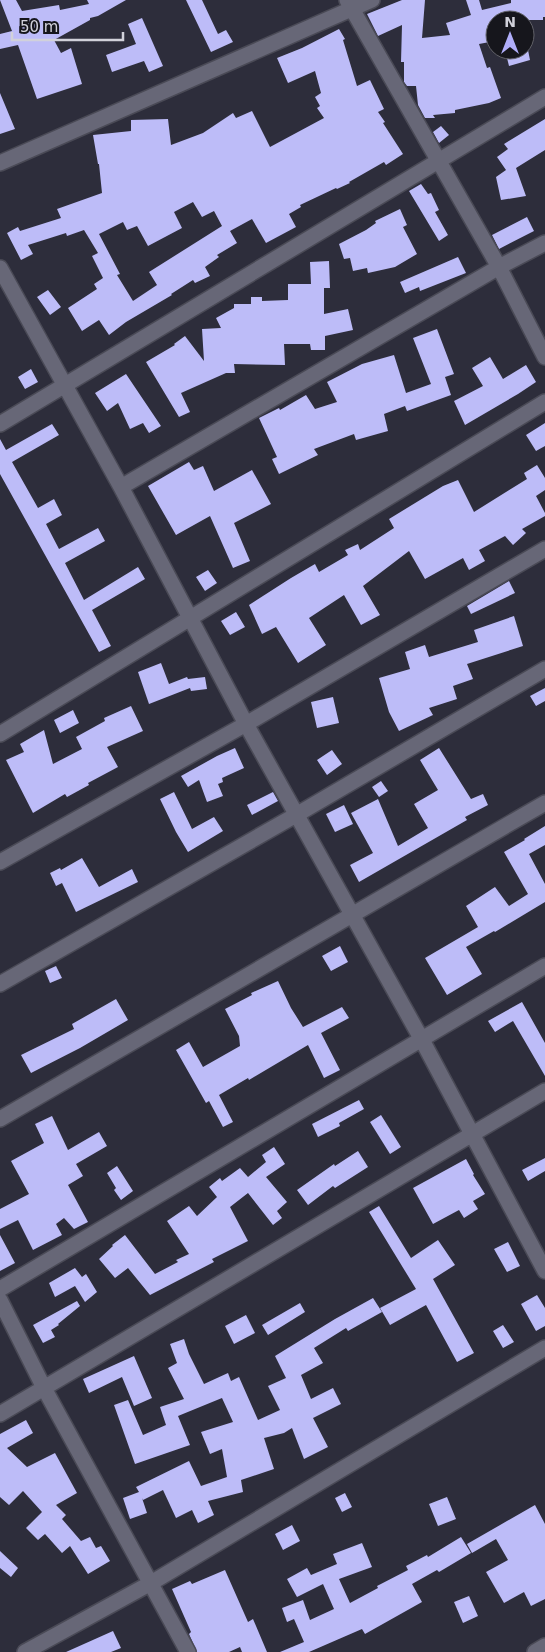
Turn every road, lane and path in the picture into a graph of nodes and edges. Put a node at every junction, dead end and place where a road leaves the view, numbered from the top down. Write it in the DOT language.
graph roads {
  1 [pos="372,0"];
  2 [pos="349,4"];
  3 [pos="545,97"];
  4 [pos="438,160"];
  5 [pos="0,163"];
  6 [pos="545,243"];
  7 [pos="499,267"];
  8 [pos="0,268"];
  9 [pos="545,357"];
  10 [pos="66,385"];
  11 [pos="545,402"];
  12 [pos="0,424"];
  13 [pos="122,487"];
  14 [pos="545,549"];
  15 [pos="191,618"];
  16 [pos="545,669"];
  17 [pos="246,724"];
  18 [pos="0,734"];
  19 [pos="545,803"];
  20 [pos="296,814"];
  21 [pos="0,862"];
  22 [pos="352,916"];
  23 [pos="545,966"];
  24 [pos="0,984"];
  25 [pos="422,1040"];
  26 [pos="545,1091"];
  27 [pos="0,1118"];
  28 [pos="472,1134"];
  29 [pos="545,1271"];
  30 [pos="0,1290"];
  31 [pos="0,1300"];
  32 [pos="545,1348"];
  33 [pos="44,1388"];
  34 [pos="0,1414"];
  35 [pos="151,1583"];
  36 [pos="545,1646"];
  37 [pos="25,1652"];
  38 [pos="188,1652"];
  39 [pos="536,1652"];
  1 -- 2 [label="street"];
  2 -- 4 [label="street"];
  2 -- 5 [label="street"];
  3 -- 4 [label="street"];
  4 -- 7 [label="street"];
  4 -- 10 [label="street"];
  6 -- 7 [label="street"];
  7 -- 9 [label="street"];
  7 -- 13 [label="street"];
  8 -- 10 [label="street"];
  10 -- 12 [label="street"];
  10 -- 13 [label="street"];
  11 -- 15 [label="street"];
  13 -- 15 [label="street"];
  14 -- 17 [label="street"];
  15 -- 17 [label="street"];
  15 -- 18 [label="street"];
  16 -- 20 [label="street"];
  17 -- 20 [label="street"];
  17 -- 21 [label="street"];
  19 -- 22 [label="street"];
  20 -- 22 [label="street"];
  20 -- 24 [label="street"];
  22 -- 25 [label="street"];
  22 -- 27 [label="street"];
  23 -- 25 [label="street"];
  25 -- 28 [label="street"];
  25 -- 30 [label="street"];
  26 -- 28 [label="street"];
  28 -- 29 [label="street"];
  28 -- 33 [label="street"];
  31 -- 33 [label="street"];
  32 -- 35 [label="street"];
  33 -- 34 [label="street"];
  33 -- 35 [label="street"];
  35 -- 37 [label="street"];
  35 -- 38 [label="street"];
  36 -- 39 [label="street"];
}
